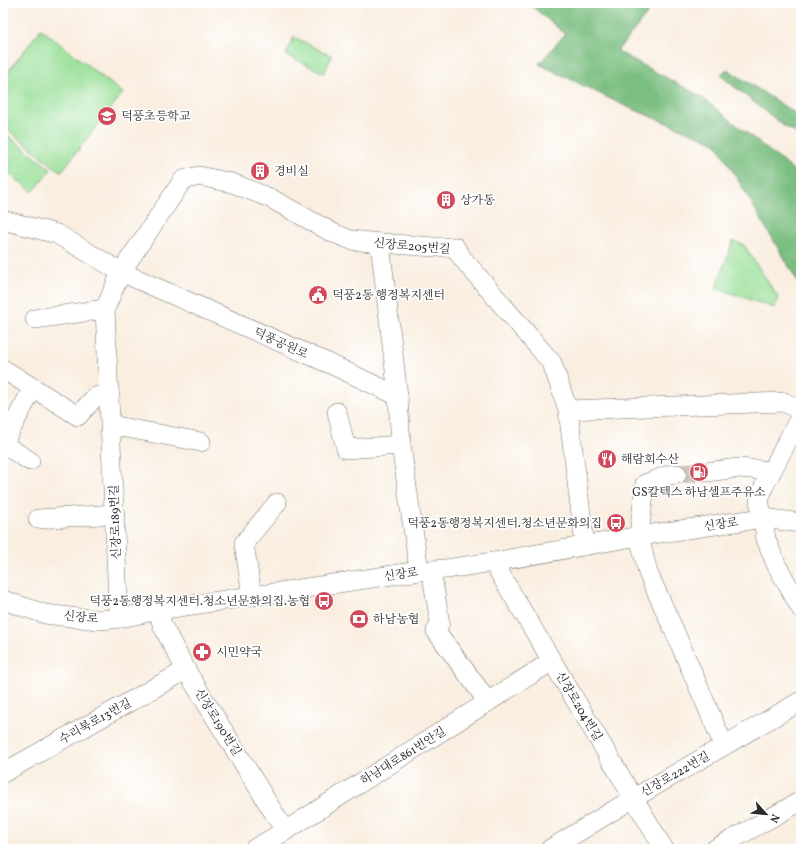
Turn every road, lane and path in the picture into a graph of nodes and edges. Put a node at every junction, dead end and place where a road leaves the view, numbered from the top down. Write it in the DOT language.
graph roads {
  1 [pos="3,220"];
  2 [pos="380,243"];
  3 [pos="121,272"];
  4 [pos="106,309"];
  5 [pos="35,319"];
  6 [pos="3,369"];
  7 [pos="33,388"];
  8 [pos="110,394"];
  9 [pos="398,396"];
  10 [pos="568,410"];
  11 [pos="801,411"];
  12 [pos="337,412"];
  13 [pos="801,415"];
  14 [pos="111,426"];
  15 [pos="201,442"];
  16 [pos="3,444"];
  17 [pos="401,445"];
  18 [pos="30,461"];
  19 [pos="772,471"];
  20 [pos="706,472"];
  21 [pos="677,474"];
  22 [pos="278,503"];
  23 [pos="115,514"];
  24 [pos="763,518"];
  25 [pos="38,519"];
  26 [pos="801,523"];
  27 [pos="639,536"];
  28 [pos="585,546"];
  29 [pos="493,562"];
  30 [pos="425,570"];
  31 [pos="252,596"];
  32 [pos="3,600"];
  33 [pos="801,609"];
  34 [pos="159,610"];
  35 [pos="121,618"];
  36 [pos="552,661"];
  37 [pos="186,670"];
  38 [pos="801,701"];
  39 [pos="488,702"];
  40 [pos="724,746"];
  41 [pos="3,772"];
  42 [pos="634,798"];
  43 [pos="801,801"];
  44 [pos="285,831"];
  45 [pos="254,849"];
  46 [pos="550,849"];
  47 [pos="664,849"];
  48 [pos="715,849"];
  1 -- 3 [label="street, 덕풍공원로"];
  2 -- 3 [label="street, 신장로205번길"];
  2 -- 9 [label="street"];
  2 -- 10 [label="street, 신장로205번길"];
  3 -- 4 [label="street, 신장로189번길"];
  3 -- 9 [label="street, 덕풍공원로"];
  4 -- 5 [label="street"];
  4 -- 8 [label="street, 신장로189번길"];
  6 -- 7 [label="street"];
  7 -- 8 [label="street"];
  7 -- 16 [label="street"];
  8 -- 14 [label="street, 신장로189번길"];
  9 -- 17 [label="street"];
  10 -- 11 [label="street"];
  10 -- 28 [label="street, 신장로205번길"];
  12 -- 17 [label="street"];
  13 -- 19 [label="street"];
  14 -- 15 [label="street"];
  14 -- 23 [label="street, 신장로189번길"];
  16 -- 18 [label="street"];
  17 -- 30 [label="street"];
  19 -- 20 [label="street"];
  19 -- 24 [label="street"];
  21 -- 27 [label="street"];
  22 -- 31 [label="street"];
  23 -- 25 [label="street"];
  23 -- 35 [label="street, 신장로189번길"];
  24 -- 26 [label="street, 신장로"];
  24 -- 27 [label="street, 신장로"];
  24 -- 33 [label="street"];
  27 -- 28 [label="street, 신장로"];
  27 -- 40 [label="street"];
  28 -- 29 [label="street, 신장로"];
  29 -- 30 [label="street, 신장로"];
  29 -- 36 [label="street, 신장로204번길"];
  30 -- 31 [label="street, 신장로"];
  30 -- 39 [label="street"];
  31 -- 34 [label="street, 신장로"];
  32 -- 35 [label="street, 신장로"];
  34 -- 35 [label="street, 신장로"];
  34 -- 37 [label="street, 신장로190번길"];
  36 -- 39 [label="street, 하남대로861번안길"];
  36 -- 42 [label="street, 신장로204번길"];
  37 -- 41 [label="street, 수리북로13번길"];
  37 -- 44 [label="street, 신장로190번길"];
  38 -- 40 [label="street, 신장로222번길"];
  39 -- 44 [label="street, 하남대로861번안길"];
  40 -- 42 [label="street, 신장로222번길"];
  42 -- 46 [label="street, 신장로222번길"];
  42 -- 47 [label="street, 신장로204번길"];
  43 -- 48 [label="street"];
  44 -- 45 [label="street, 하남대로861번안길"];
}
